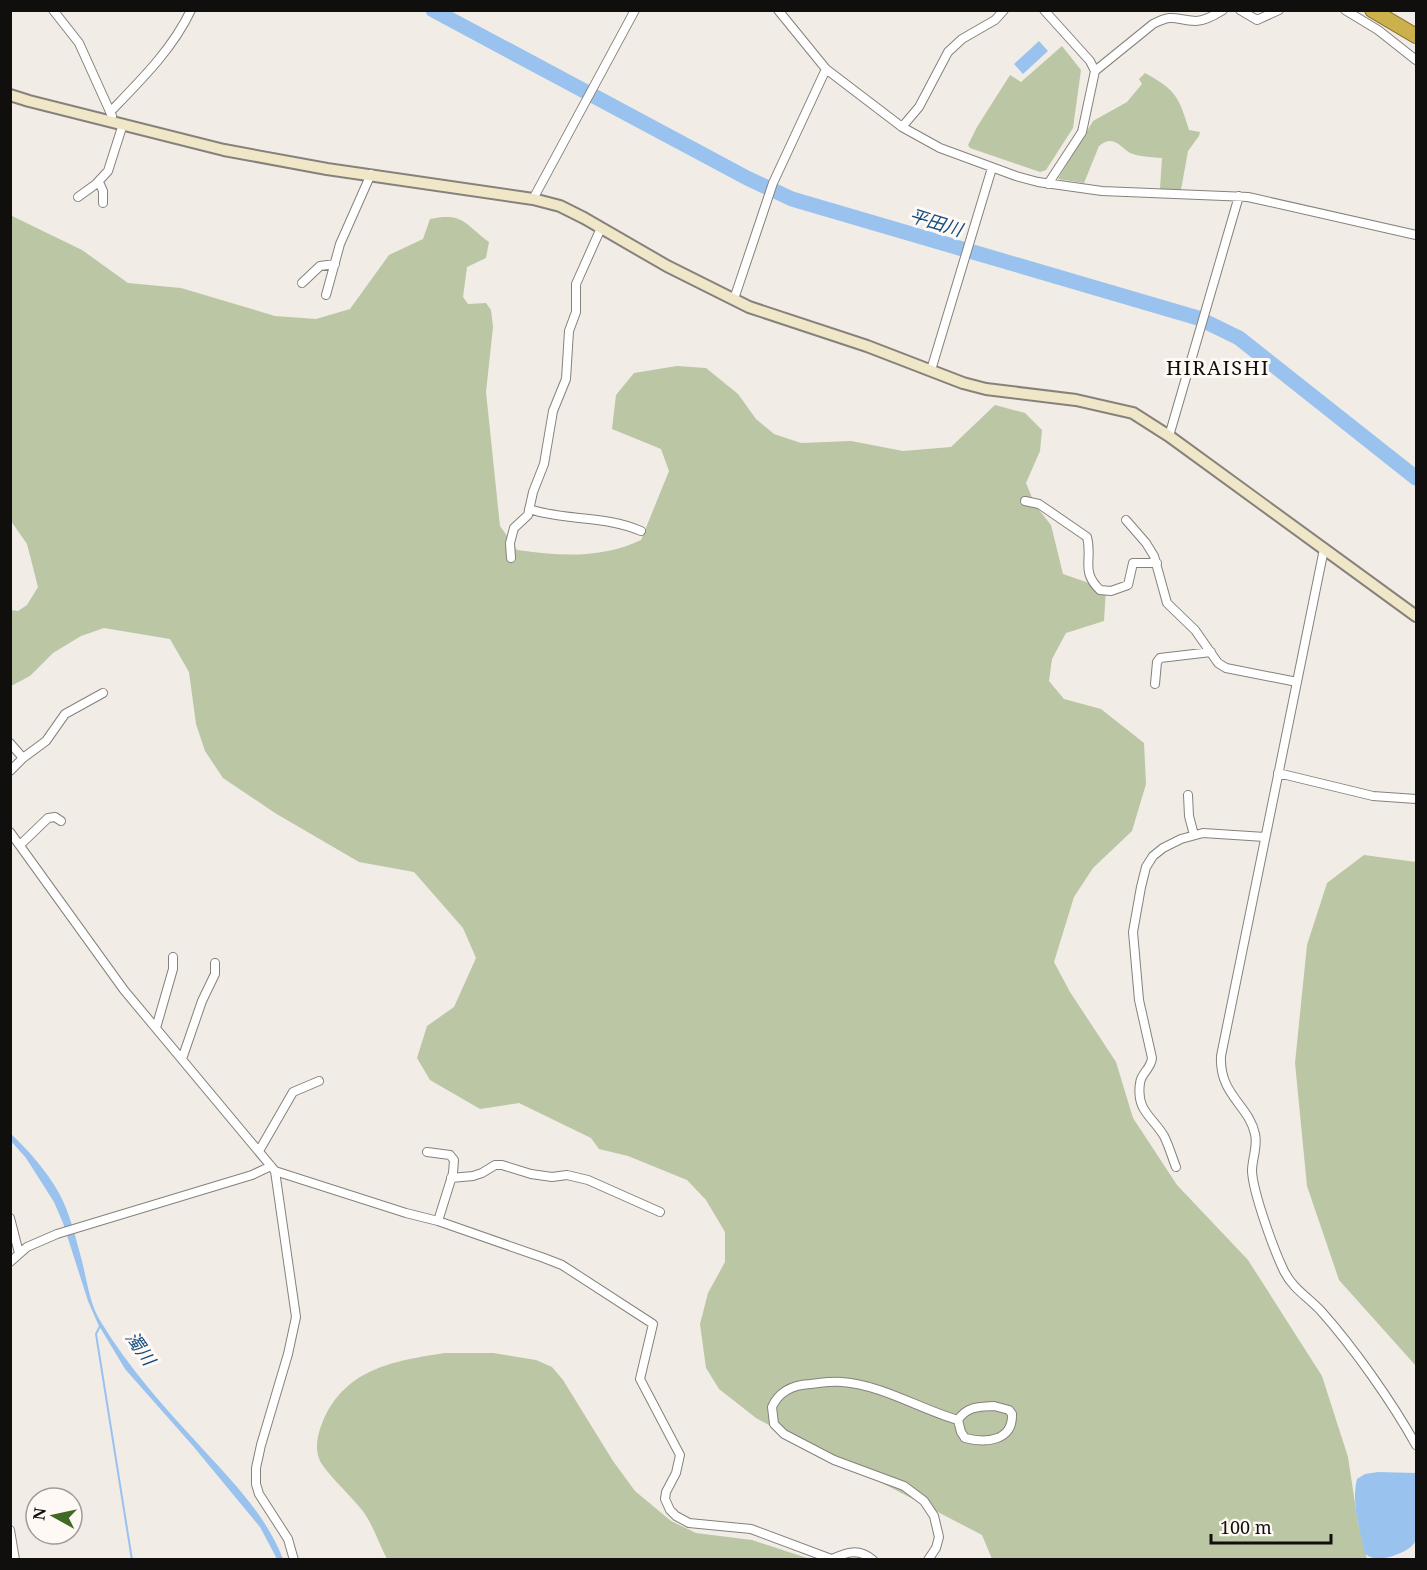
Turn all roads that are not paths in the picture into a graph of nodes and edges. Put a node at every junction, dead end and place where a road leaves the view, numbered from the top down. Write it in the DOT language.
graph roads {
  1 [pos="53,10"];
  2 [pos="191,10"];
  3 [pos="635,10"];
  4 [pos="778,10"];
  5 [pos="1004,10"];
  6 [pos="1044,10"];
  7 [pos="1223,10"];
  8 [pos="1240,10"];
  9 [pos="1279,10"];
  10 [pos="1346,10"];
  11 [pos="1372,10"];
  12 [pos="1416,36"];
  13 [pos="1416,60"];
  14 [pos="826,69"];
  15 [pos="1095,72"];
  16 [pos="10,95"];
  17 [pos="116,119"];
  18 [pos="902,127"];
  19 [pos="992,168"];
  20 [pos="371,174"];
  21 [pos="99,182"];
  22 [pos="1048,184"];
  23 [pos="1239,196"];
  24 [pos="78,197"];
  25 [pos="533,199"];
  26 [pos="103,203"];
  27 [pos="601,228"];
  28 [pos="1416,236"];
  29 [pos="335,264"];
  30 [pos="302,283"];
  31 [pos="326,296"];
  32 [pos="734,299"];
  33 [pos="931,370"];
  34 [pos="1169,436"];
  35 [pos="1025,501"];
  36 [pos="529,509"];
  37 [pos="1126,520"];
  38 [pos="641,531"];
  39 [pos="1324,549"];
  40 [pos="511,558"];
  41 [pos="1157,563"];
  42 [pos="1416,616"];
  43 [pos="1211,652"];
  44 [pos="1297,682"];
  45 [pos="1155,684"];
  46 [pos="103,693"];
  47 [pos="10,743"];
  48 [pos="22,758"];
  49 [pos="10,771"];
  50 [pos="1278,773"];
  51 [pos="1188,795"];
  52 [pos="1416,799"];
  53 [pos="61,821"];
  54 [pos="10,832"];
  55 [pos="1194,835"];
  56 [pos="1265,837"];
  57 [pos="20,845"];
  58 [pos="173,957"];
  59 [pos="215,963"];
  60 [pos="156,1028"];
  61 [pos="182,1059"];
  62 [pos="319,1081"];
  63 [pos="259,1150"];
  64 [pos="427,1152"];
  65 [pos="1176,1167"];
  66 [pos="273,1168"];
  67 [pos="451,1178"];
  68 [pos="660,1212"];
  69 [pos="10,1218"];
  70 [pos="438,1221"];
  71 [pos="19,1254"];
  72 [pos="10,1262"];
  73 [pos="958,1420"];
  74 [pos="1416,1445"];
  75 [pos="10,1530"];
  76 [pos="833,1559"];
  77 [pos="15,1560"];
  78 [pos="294,1560"];
  79 [pos="873,1560"];
  80 [pos="928,1560"];
  1 -- 17 [label="street"];
  2 -- 17 [label="street"];
  3 -- 25 [label="street"];
  4 -- 14 [label="street"];
  5 -- 18 [label="street"];
  6 -- 15 [label="street"];
  7 -- 15 [label="street"];
  8 -- 9 [label="street"];
  10 -- 13 [label="street"];
  11 -- 12 [label="highway"];
  14 -- 18 [label="street"];
  14 -- 32 [label="street"];
  15 -- 22 [label="street"];
  16 -- 17 [label="street"];
  17 -- 20 [label="street"];
  17 -- 21 [label="street"];
  18 -- 19 [label="street"];
  19 -- 22 [label="street"];
  19 -- 33 [label="street"];
  20 -- 25 [label="street"];
  20 -- 29 [label="street"];
  21 -- 24 [label="street"];
  21 -- 26 [label="street"];
  22 -- 23 [label="street"];
  23 -- 28 [label="street"];
  23 -- 34 [label="street"];
  25 -- 27 [label="street"];
  27 -- 32 [label="street"];
  27 -- 36 [label="street"];
  29 -- 30 [label="street"];
  29 -- 31 [label="street"];
  32 -- 33 [label="street"];
  33 -- 34 [label="street"];
  34 -- 39 [label="street"];
  35 -- 41 [label="street"];
  36 -- 38 [label="street"];
  36 -- 40 [label="street"];
  37 -- 41 [label="street"];
  39 -- 42 [label="street"];
  39 -- 44 [label="street"];
  41 -- 43 [label="street"];
  43 -- 44 [label="street"];
  43 -- 45 [label="street"];
  44 -- 50 [label="street"];
  46 -- 48 [label="street"];
  47 -- 48 [label="street"];
  48 -- 49 [label="street"];
  50 -- 52 [label="street"];
  50 -- 56 [label="street"];
  51 -- 55 [label="street"];
  53 -- 57 [label="street"];
  54 -- 57 [label="street"];
  55 -- 56 [label="street"];
  55 -- 65 [label="street"];
  56 -- 74 [label="street"];
  57 -- 60 [label="street"];
  58 -- 60 [label="street"];
  59 -- 61 [label="street"];
  60 -- 61 [label="street"];
  61 -- 63 [label="street"];
  62 -- 63 [label="street"];
  63 -- 66 [label="street"];
  64 -- 67 [label="street"];
  66 -- 70 [label="street"];
  66 -- 71 [label="street"];
  66 -- 78 [label="street"];
  67 -- 68 [label="street"];
  67 -- 70 [label="street"];
  69 -- 71 [label="street"];
  70 -- 76 [label="street"];
  71 -- 72 [label="street"];
  73 -- 73 [label="street"];
  73 -- 80 [label="street"];
  75 -- 77 [label="street"];
  76 -- 79 [label="street"];
}
